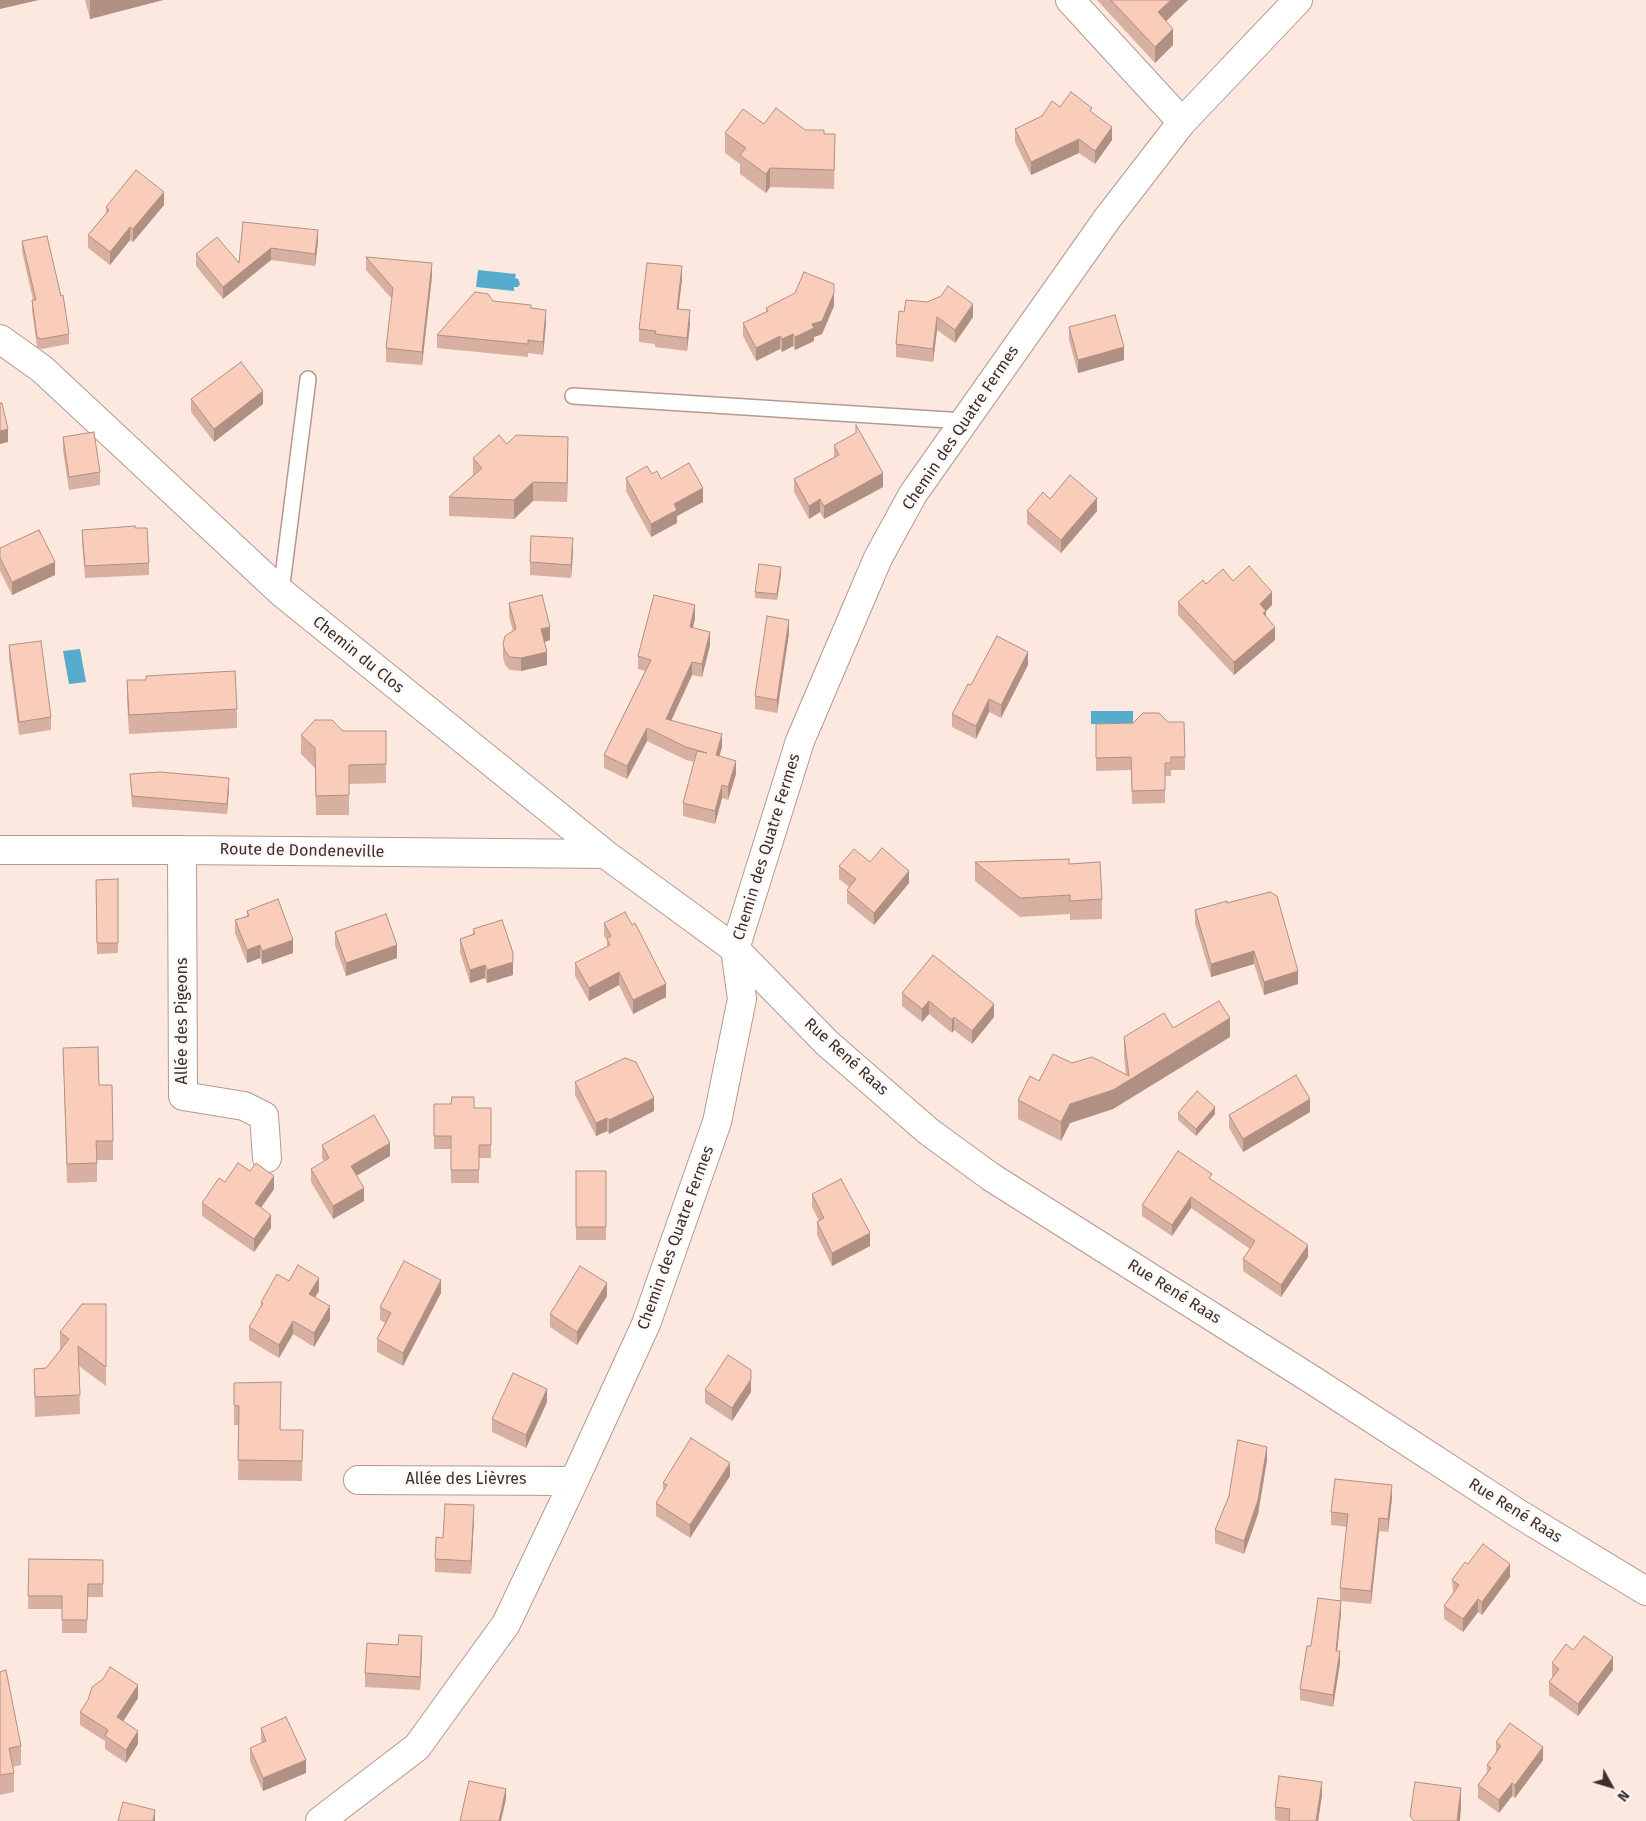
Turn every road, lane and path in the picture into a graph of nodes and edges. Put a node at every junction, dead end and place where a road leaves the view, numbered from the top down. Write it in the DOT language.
graph roads {
  1 [pos="1070,0"];
  2 [pos="1298,0"];
  3 [pos="1182,122"];
  4 [pos="0,339"];
  5 [pos="308,379"];
  6 [pos="573,396"];
  7 [pos="964,421"];
  8 [pos="281,592"];
  9 [pos="0,850"];
  10 [pos="182,850"];
  11 [pos="605,854"];
  12 [pos="735,949"];
  13 [pos="267,1158"];
  14 [pos="358,1480"];
  15 [pos="574,1481"];
  16 [pos="1646,1592"];
  17 [pos="320,1821"];
  1 -- 3 [label="street"];
  2 -- 3 [label="street, Chemin des Quatre Fermes"];
  3 -- 7 [label="street, Chemin des Quatre Fermes"];
  4 -- 8 [label="street, Chemin du Clos"];
  5 -- 8 [label="lane"];
  6 -- 7 [label="lane"];
  7 -- 12 [label="street, Chemin des Quatre Fermes"];
  8 -- 11 [label="street, Chemin du Clos"];
  9 -- 10 [label="street, Route de Dondeneville"];
  10 -- 11 [label="street, Route de Dondeneville"];
  10 -- 13 [label="street, Allée des Pigeons"];
  11 -- 12 [label="street, Chemin du Clos"];
  12 -- 15 [label="street, Chemin des Quatre Fermes"];
  12 -- 16 [label="street, Rue René Raas"];
  14 -- 15 [label="street, Allée des Lièvres"];
  15 -- 17 [label="street, Chemin des Quatre Fermes"];
}
